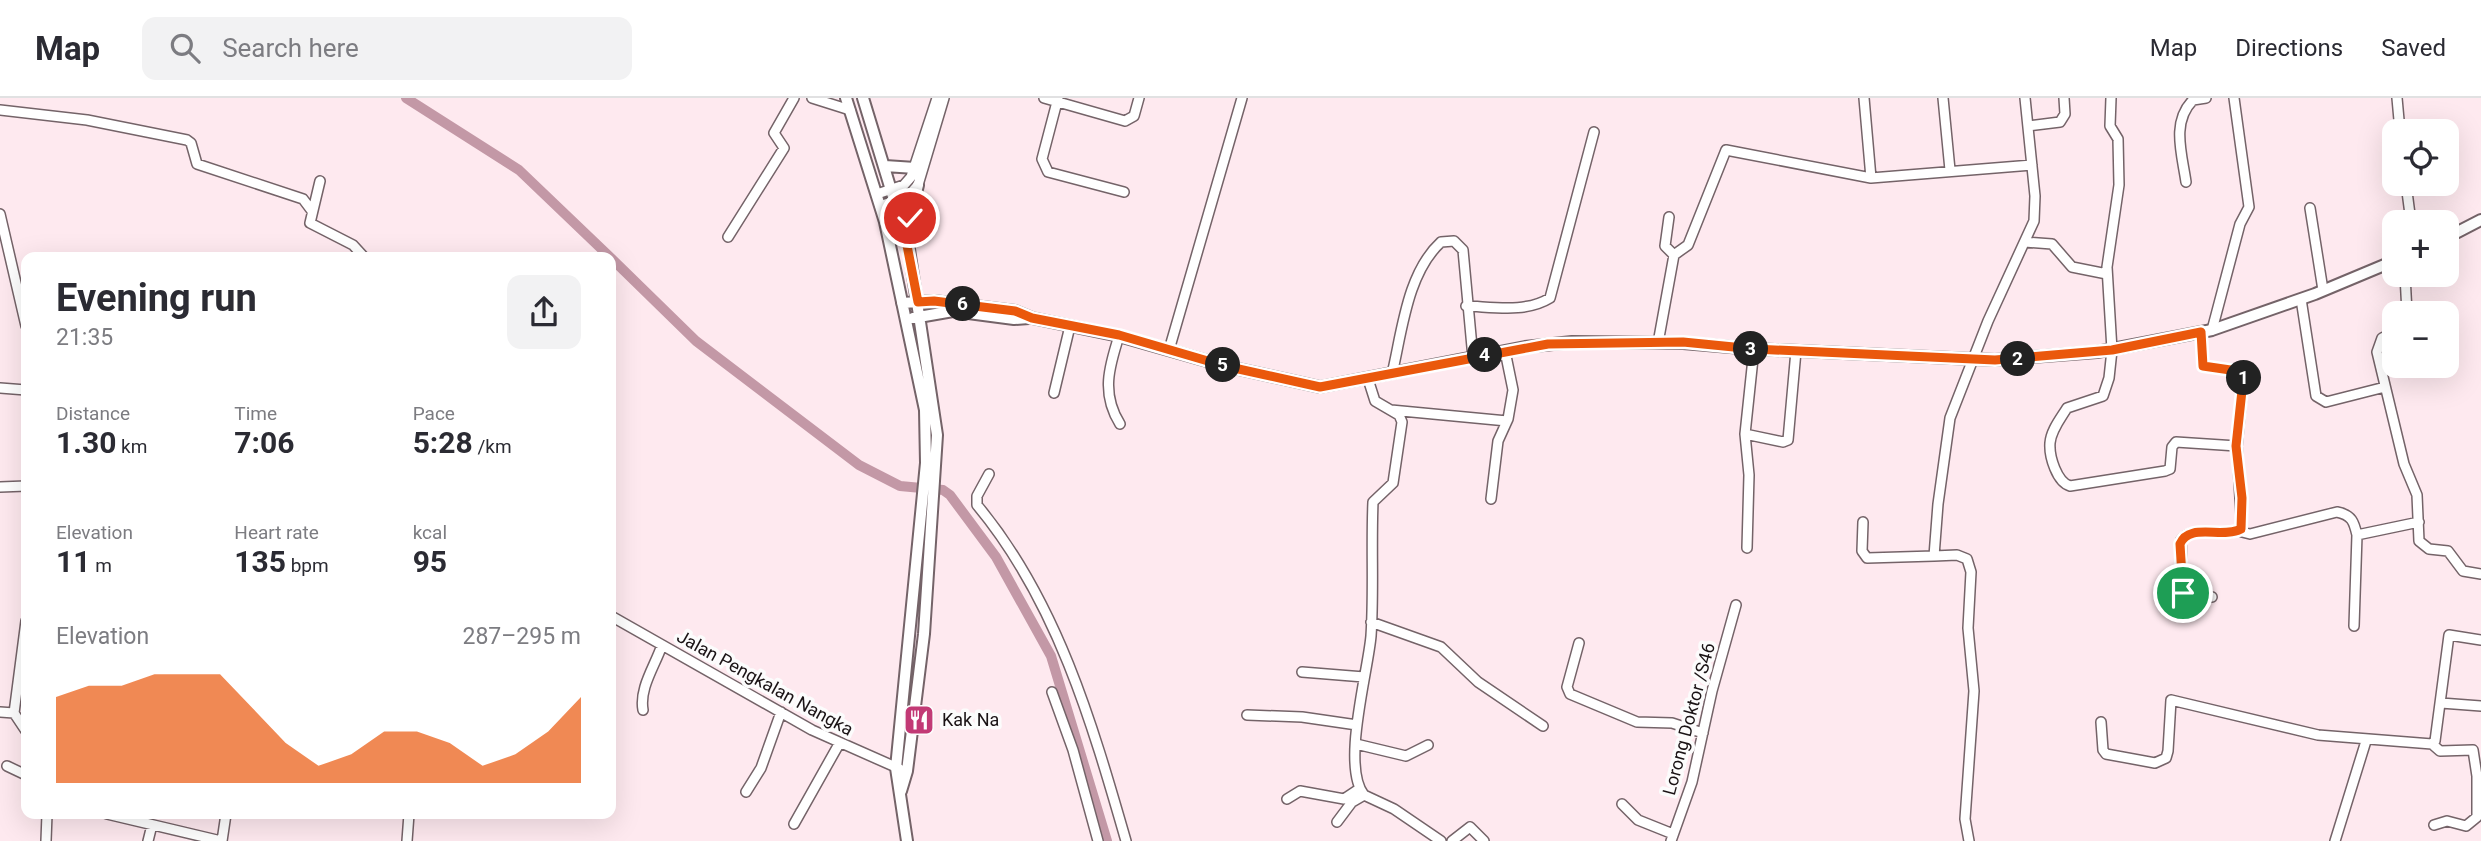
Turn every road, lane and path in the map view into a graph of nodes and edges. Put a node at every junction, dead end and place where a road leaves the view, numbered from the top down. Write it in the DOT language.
graph roads {
  1 [pos="794,98"];
  2 [pos="812,98"];
  3 [pos="846,98"];
  4 [pos="863,98"];
  5 [pos="937,98"];
  6 [pos="944,98"];
  7 [pos="1044,98"];
  8 [pos="1139,98"];
  9 [pos="1242,98"];
  10 [pos="1864,98"];
  11 [pos="1943,98"];
  12 [pos="2025,98"];
  13 [pos="2064,98"];
  14 [pos="2111,98"];
  15 [pos="2206,98"];
  16 [pos="2234,98"];
  17 [pos="2397,98"];
  18 [pos="1058,100"];
  19 [pos="0,110"];
  20 [pos="850,110"];
  21 [pos="2399,119"];
  22 [pos="2028,126"];
  23 [pos="1594,132"];
  24 [pos="2032,165"];
  25 [pos="885,166"];
  26 [pos="915,168"];
  27 [pos="1950,170"];
  28 [pos="1871,178"];
  29 [pos="320,181"];
  30 [pos="2186,182"];
  31 [pos="918,185"];
  32 [pos="892,190"];
  33 [pos="1124,192"];
  34 [pos="877,194"];
  35 [pos="896,202"];
  36 [pos="880,206"];
  37 [pos="2310,208"];
  38 [pos="312,211"];
  39 [pos="0,214"];
  40 [pos="1669,217"];
  41 [pos="2481,220"];
  42 [pos="2459,231"];
  43 [pos="905,235"];
  44 [pos="728,237"];
  45 [pos="2025,242"];
  46 [pos="359,252"];
  47 [pos="1674,255"];
  48 [pos="2382,266"];
  49 [pos="2107,274"];
  50 [pos="21,281"];
  51 [pos="2323,290"];
  52 [pos="2301,299"];
  53 [pos="918,302"];
  54 [pos="902,303"];
  55 [pos="1466,306"];
  56 [pos="920,316"];
  57 [pos="1032,318"];
  58 [pos="906,319"];
  59 [pos="1070,326"];
  60 [pos="2206,331"];
  61 [pos="1119,335"];
  62 [pos="2382,340"];
  63 [pos="1658,343"];
  64 [pos="1754,349"];
  65 [pos="1169,350"];
  66 [pos="2112,350"];
  67 [pos="1505,351"];
  68 [pos="1796,351"];
  69 [pos="1473,358"];
  70 [pos="1974,359"];
  71 [pos="2382,368"];
  72 [pos="1392,374"];
  73 [pos="2384,378"];
  74 [pos="1368,379"];
  75 [pos="21,387"];
  76 [pos="2385,387"];
  77 [pos="0,388"];
  78 [pos="1054,393"];
  79 [pos="1390,410"];
  80 [pos="1507,421"];
  81 [pos="1120,424"];
  82 [pos="1745,434"];
  83 [pos="2236,446"];
  84 [pos="932,468"];
  85 [pos="989,474"];
  86 [pos="21,486"];
  87 [pos="0,487"];
  88 [pos="1491,499"];
  89 [pos="1863,522"];
  90 [pos="2419,522"];
  91 [pos="2241,529"];
  92 [pos="2357,536"];
  93 [pos="1747,548"];
  94 [pos="1934,556"];
  95 [pos="2481,574"];
  96 [pos="2212,597"];
  97 [pos="1736,605"];
  98 [pos="616,619"];
  99 [pos="1371,622"];
  100 [pos="2354,626"];
  101 [pos="2481,640"];
  102 [pos="1578,643"];
  103 [pos="662,645"];
  104 [pos="21,659"];
  105 [pos="1302,672"];
  106 [pos="1364,677"];
  107 [pos="1052,692"];
  108 [pos="2441,703"];
  109 [pos="2481,706"];
  110 [pos="643,710"];
  111 [pos="0,712"];
  112 [pos="781,712"];
  113 [pos="14,713"];
  114 [pos="1247,715"];
  115 [pos="2101,722"];
  116 [pos="21,724"];
  117 [pos="1357,725"];
  118 [pos="1543,726"];
  119 [pos="1703,733"];
  120 [pos="2366,741"];
  121 [pos="839,744"];
  122 [pos="1356,744"];
  123 [pos="2432,744"];
  124 [pos="1428,745"];
  125 [pos="7,766"];
  126 [pos="901,769"];
  127 [pos="21,773"];
  128 [pos="746,792"];
  129 [pos="1362,792"];
  130 [pos="1287,799"];
  131 [pos="1622,804"];
  132 [pos="47,819"];
  133 [pos="127,819"];
  134 [pos="225,819"];
  135 [pos="409,819"];
  136 [pos="1337,822"];
  137 [pos="794,824"];
  138 [pos="152,825"];
  139 [pos="2434,825"];
  140 [pos="1672,838"];
  141 [pos="46,841"];
  142 [pos="148,841"];
  143 [pos="222,841"];
  144 [pos="408,841"];
  145 [pos="907,841"];
  146 [pos="1098,841"];
  147 [pos="1126,841"];
  148 [pos="1441,841"];
  149 [pos="1452,841"];
  150 [pos="1485,841"];
  151 [pos="1969,841"];
  152 [pos="2335,841"];
  1 -- 44 [label="street"];
  2 -- 20 [label="street"];
  3 -- 20 [label="main road"];
  4 -- 25 [label="main road"];
  5 -- 26 [label="street"];
  6 -- 31 [label="street"];
  7 -- 18 [label="street"];
  8 -- 18 [label="street"];
  9 -- 65 [label="street"];
  10 -- 28 [label="street"];
  11 -- 27 [label="street"];
  12 -- 22 [label="street"];
  13 -- 22 [label="street"];
  14 -- 49 [label="street"];
  15 -- 30 [label="street"];
  16 -- 60 [label="street"];
  17 -- 21 [label="street"];
  18 -- 33 [label="street"];
  19 -- 38 [label="street"];
  20 -- 34 [label="main road"];
  22 -- 24 [label="street"];
  23 -- 55 [label="street"];
  24 -- 27 [label="street"];
  24 -- 45 [label="street"];
  25 -- 26 [label="main road"];
  25 -- 32 [label="main road"];
  26 -- 32 [label="street"];
  27 -- 28 [label="street"];
  28 -- 47 [label="street"];
  29 -- 38 [label="street"];
  31 -- 35 [label="street"];
  31 -- 43 [label="main road"];
  32 -- 34 [label="street"];
  32 -- 35 [label="main road"];
  34 -- 36 [label="main road"];
  35 -- 36 [label="street"];
  35 -- 43 [label="main road"];
  36 -- 54 [label="main road"];
  37 -- 51 [label="street"];
  38 -- 46 [label="street"];
  39 -- 50 [label="street"];
  40 -- 47 [label="street"];
  41 -- 42 [label="main road"];
  43 -- 53 [label="main road"];
  45 -- 49 [label="street"];
  45 -- 70 [label="street"];
  47 -- 63 [label="street"];
  48 -- 51 [label="main road"];
  49 -- 66 [label="street"];
  51 -- 52 [label="main road"];
  52 -- 60 [label="main road"];
  52 -- 76 [label="street"];
  53 -- 54 [label="main road"];
  53 -- 56 [label="main road"];
  53 -- 57 [label="main road"];
  54 -- 58 [label="main road"];
  55 -- 69 [label="street"];
  55 -- 72 [label="street"];
  56 -- 57 [label="main road"];
  56 -- 58 [label="main road"];
  56 -- 84 [label="main road"];
  57 -- 59 [label="main road"];
  58 -- 84 [label="main road"];
  59 -- 61 [label="main road"];
  59 -- 78 [label="street"];
  60 -- 66 [label="main road"];
  60 -- 83 [label="street"];
  61 -- 65 [label="main road"];
  61 -- 81 [label="street"];
  62 -- 71 [label="street"];
  63 -- 64 [label="main road"];
  63 -- 67 [label="main road"];
  64 -- 68 [label="main road"];
  64 -- 82 [label="street"];
  65 -- 74 [label="main road"];
  66 -- 70 [label="main road"];
  66 -- 83 [label="street"];
  67 -- 69 [label="main road"];
  67 -- 80 [label="street"];
  68 -- 70 [label="main road"];
  68 -- 82 [label="street"];
  69 -- 72 [label="main road"];
  70 -- 94 [label="street"];
  72 -- 74 [label="main road"];
  73 -- 76 [label="street"];
  74 -- 79 [label="street"];
  75 -- 77 [label="street"];
  76 -- 90 [label="street"];
  79 -- 80 [label="street"];
  79 -- 99 [label="street"];
  80 -- 88 [label="street"];
  82 -- 93 [label="street"];
  83 -- 91 [label="street"];
  84 -- 126 [label="main road"];
  84 -- 126 [label="main road"];
  85 -- 147 [label="street"];
  86 -- 87 [label="street"];
  89 -- 94 [label="street"];
  90 -- 92 [label="street"];
  90 -- 95 [label="street"];
  91 -- 92 [label="street"];
  91 -- 96 [label="street"];
  92 -- 100 [label="street"];
  94 -- 151 [label="street"];
  97 -- 119 [label="street, Lorong Doktor /S46"];
  98 -- 103 [label="street, Jalan Pengkalan Nangka"];
  99 -- 106 [label="street"];
  99 -- 118 [label="street"];
  101 -- 108 [label="street"];
  102 -- 119 [label="street"];
  103 -- 110 [label="street"];
  103 -- 112 [label="street, Jalan Pengkalan Nangka"];
  104 -- 113 [label="street"];
  105 -- 106 [label="street"];
  106 -- 117 [label="street"];
  107 -- 146 [label="street"];
  108 -- 109 [label="street"];
  108 -- 123 [label="street"];
  111 -- 113 [label="street"];
  112 -- 121 [label="street, Jalan Pengkalan Nangka"];
  112 -- 128 [label="street"];
  113 -- 116 [label="street"];
  114 -- 117 [label="street"];
  115 -- 120 [label="street"];
  117 -- 122 [label="street"];
  119 -- 140 [label="street, Lorong Doktor /S46"];
  120 -- 123 [label="street"];
  120 -- 152 [label="street"];
  121 -- 126 [label="street, Jalan Pengkalan Nangka"];
  121 -- 137 [label="street"];
  122 -- 124 [label="street"];
  122 -- 129 [label="street"];
  123 -- 139 [label="street"];
  125 -- 127 [label="street"];
  126 -- 145 [label="main road"];
  129 -- 130 [label="street"];
  129 -- 136 [label="street"];
  129 -- 148 [label="street"];
  131 -- 140 [label="street"];
  132 -- 141 [label="street"];
  133 -- 138 [label="street"];
  134 -- 143 [label="street"];
  135 -- 144 [label="street"];
  138 -- 142 [label="street"];
  138 -- 143 [label="street"];
  149 -- 150 [label="street"];
}
